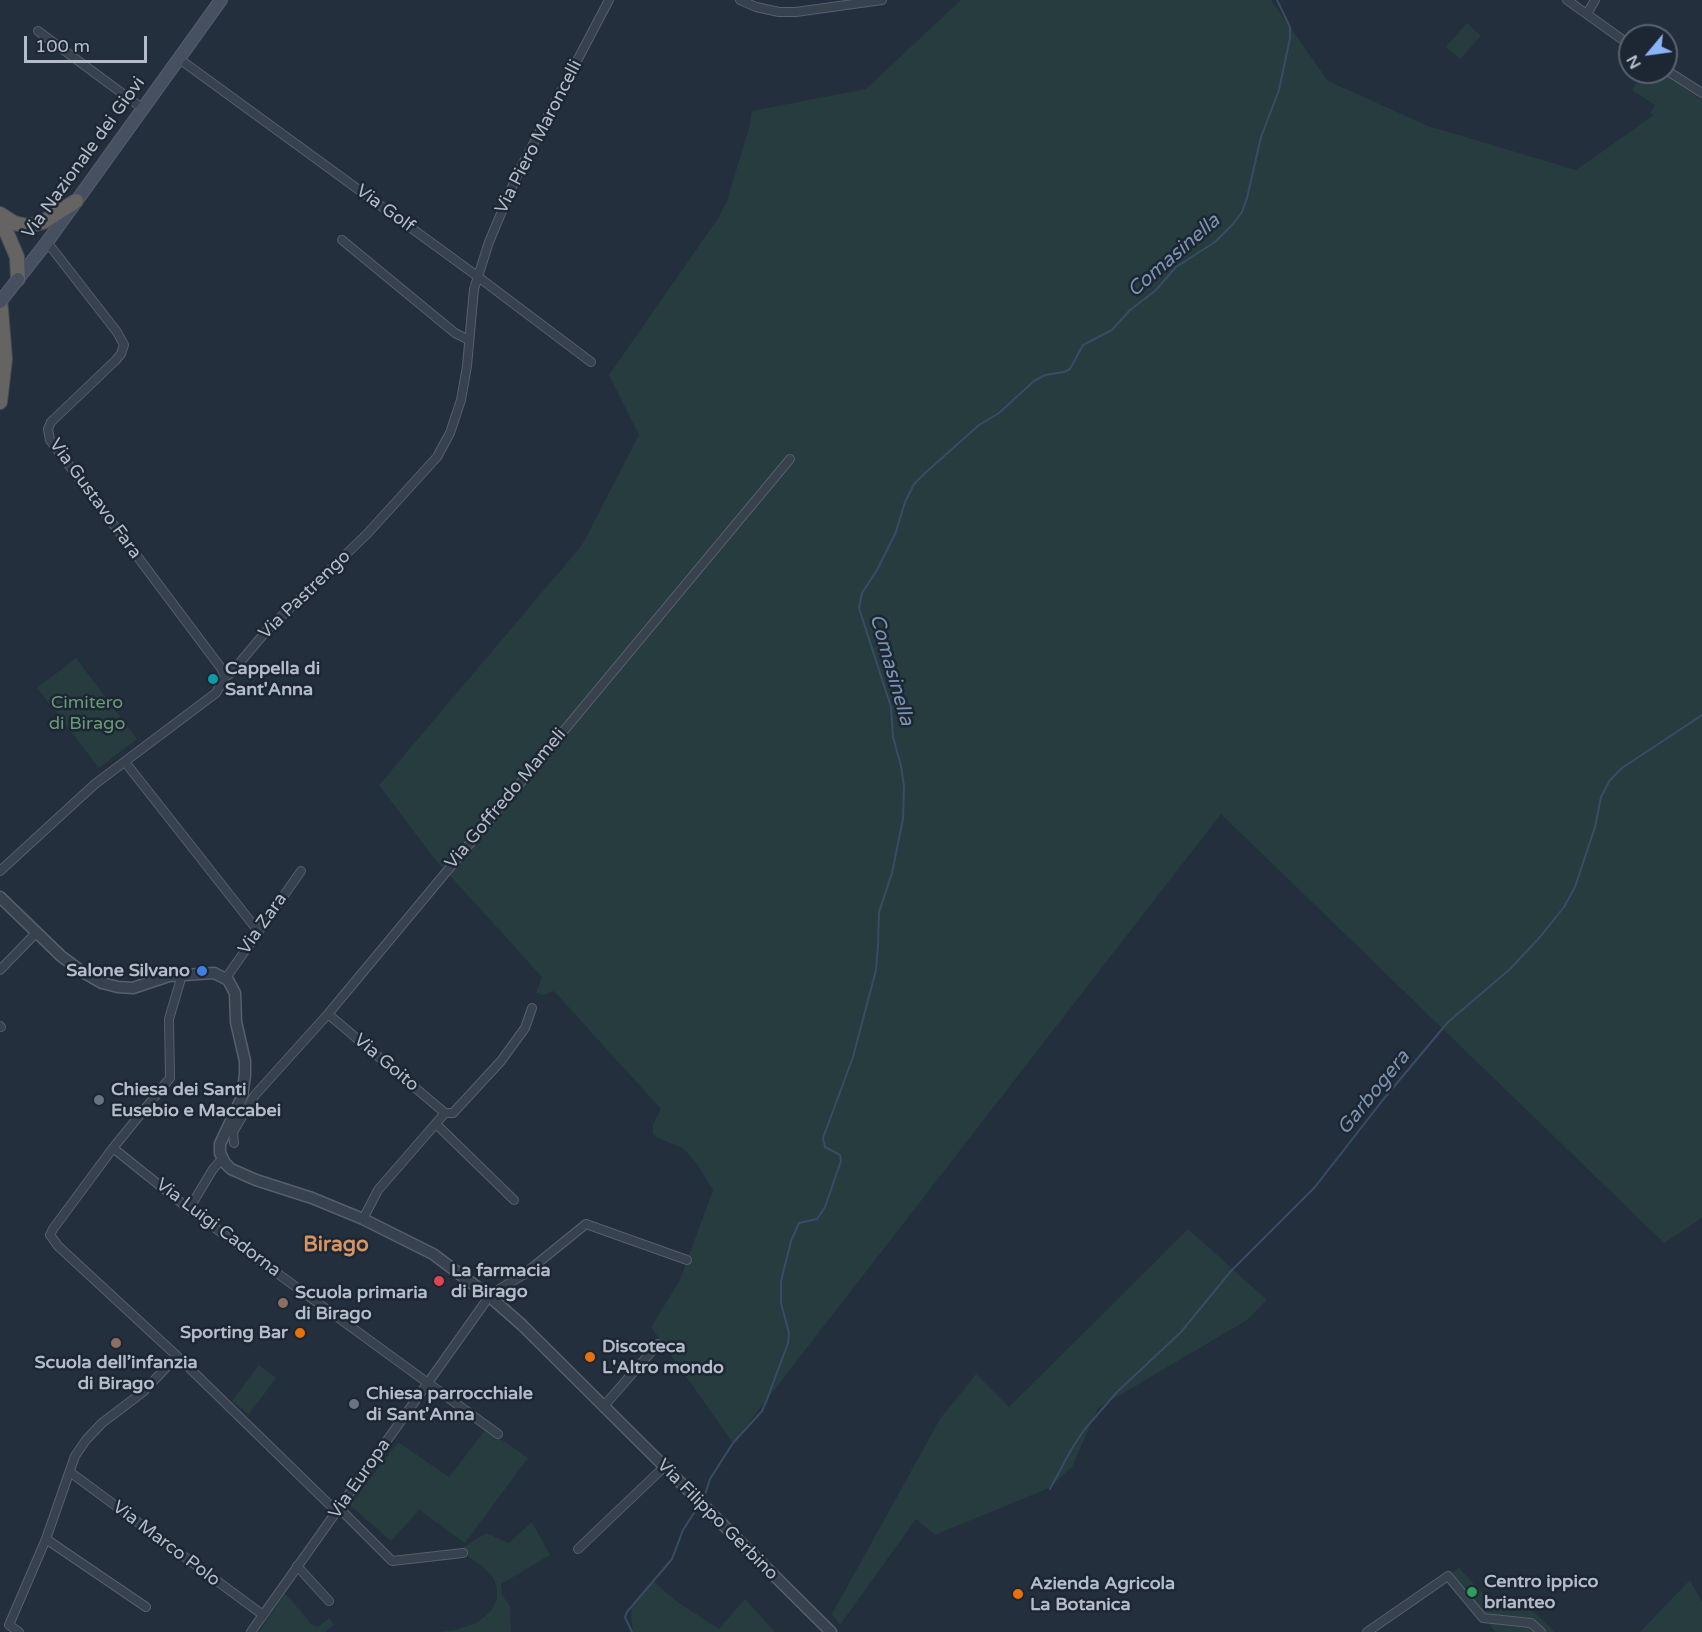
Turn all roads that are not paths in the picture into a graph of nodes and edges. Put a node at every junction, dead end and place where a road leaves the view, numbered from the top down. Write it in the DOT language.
graph roads {
  1 [pos="221,0"];
  2 [pos="609,0"];
  3 [pos="740,0"];
  4 [pos="771,0"];
  5 [pos="882,0"];
  6 [pos="1567,0"];
  7 [pos="1595,0"];
  8 [pos="756,7"];
  9 [pos="1587,14"];
  10 [pos="38,31"];
  11 [pos="1618,36"];
  12 [pos="178,58"];
  13 [pos="1678,78"];
  14 [pos="1702,93"];
  15 [pos="142,108"];
  16 [pos="76,201"];
  17 [pos="0,216"];
  18 [pos="342,240"];
  19 [pos="47,242"];
  20 [pos="477,276"];
  21 [pos="18,279"];
  22 [pos="0,300"];
  23 [pos="469,340"];
  24 [pos="591,362"];
  25 [pos="0,402"];
  26 [pos="790,459"];
  27 [pos="225,677"];
  28 [pos="124,762"];
  29 [pos="0,871"];
  30 [pos="301,872"];
  31 [pos="0,897"];
  32 [pos="258,931"];
  33 [pos="36,933"];
  34 [pos="0,970"];
  35 [pos="182,975"];
  36 [pos="226,978"];
  37 [pos="532,1008"];
  38 [pos="328,1014"];
  39 [pos="445,1113"];
  40 [pos="436,1124"];
  41 [pos="234,1143"];
  42 [pos="113,1148"];
  43 [pos="222,1159"];
  44 [pos="514,1200"];
  45 [pos="189,1209"];
  46 [pos="363,1219"];
  47 [pos="687,1260"];
  48 [pos="489,1296"];
  49 [pos="658,1344"];
  50 [pos="177,1356"];
  51 [pos="427,1384"];
  52 [pos="603,1407"];
  53 [pos="498,1434"];
  54 [pos="664,1467"];
  55 [pos="70,1472"];
  56 [pos="338,1510"];
  57 [pos="46,1539"];
  58 [pos="578,1549"];
  59 [pos="463,1553"];
  60 [pos="297,1566"];
  61 [pos="329,1601"];
  62 [pos="146,1607"];
  63 [pos="263,1615"];
  64 [pos="19,1632"];
  65 [pos="251,1632"];
  66 [pos="831,1632"];
  67 [pos="1367,1632"];
  68 [pos="1541,1632"];
  1 -- 12 [label="main road, Via Nazionale dei Giovi"];
  2 -- 20 [label="street, Via Piero Maroncelli"];
  3 -- 8 [label="street"];
  4 -- 8 [label="street"];
  5 -- 8 [label="street"];
  6 -- 9 [label="street"];
  7 -- 9 [label="street"];
  9 -- 11 [label="street"];
  10 -- 15 [label="street"];
  12 -- 15 [label="main road, Via Nazionale dei Giovi"];
  12 -- 20 [label="street, Via Golf"];
  13 -- 14 [label="street"];
  15 -- 16 [label="main road, Via Nazionale dei Giovi"];
  16 -- 17 [label="highway"];
  16 -- 19 [label="main road, Via Nazionale dei Giovi"];
  17 -- 21 [label="highway"];
  18 -- 23 [label="street"];
  19 -- 21 [label="main road, Via Nazionale dei Giovi"];
  19 -- 27 [label="street, Via Gustavo Fara"];
  20 -- 23 [label="street, Via Pastrengo"];
  20 -- 24 [label="street, Via Golf"];
  21 -- 22 [label="main road, Via Nazionale dei Giovi, bridge"];
  22 -- 25 [label="highway"];
  23 -- 27 [label="street, Via Pastrengo"];
  26 -- 38 [label="street, Via Goffredo Mameli"];
  27 -- 28 [label="street, Via Pastrengo"];
  28 -- 29 [label="street, Via Pastrengo"];
  28 -- 32 [label="street"];
  30 -- 32 [label="street, Via Zara"];
  31 -- 33 [label="street"];
  32 -- 36 [label="street, Via Zara"];
  33 -- 34 [label="street"];
  33 -- 35 [label="street"];
  35 -- 36 [label="street"];
  35 -- 42 [label="street"];
  36 -- 43 [label="street"];
  37 -- 39 [label="street"];
  38 -- 39 [label="street, Via Goito"];
  38 -- 41 [label="street, Via Goffredo Mameli"];
  39 -- 40 [label="street"];
  40 -- 44 [label="street"];
  40 -- 46 [label="street"];
  42 -- 45 [label="street, Via Luigi Cadorna"];
  42 -- 50 [label="street"];
  43 -- 45 [label="street"];
  43 -- 46 [label="street, Via Filippo Gerbino"];
  45 -- 51 [label="street, Via Luigi Cadorna"];
  46 -- 48 [label="street, Via Filippo Gerbino"];
  47 -- 48 [label="street"];
  48 -- 51 [label="street, Via Europa"];
  48 -- 52 [label="street, Via Filippo Gerbino"];
  49 -- 52 [label="street"];
  50 -- 55 [label="street"];
  50 -- 56 [label="street"];
  51 -- 53 [label="street, Via Luigi Cadorna"];
  51 -- 56 [label="street, Via Europa"];
  52 -- 54 [label="street, Via Filippo Gerbino"];
  54 -- 58 [label="street"];
  54 -- 66 [label="street, Via Filippo Gerbino"];
  55 -- 57 [label="street"];
  55 -- 63 [label="street, Via Marco Polo"];
  56 -- 59 [label="street"];
  56 -- 60 [label="street, Via Europa"];
  57 -- 62 [label="street"];
  57 -- 64 [label="street"];
  60 -- 61 [label="street"];
  60 -- 63 [label="street, Via Europa"];
  63 -- 65 [label="street, Via Europa"];
  67 -- 68 [label="street"];
}
